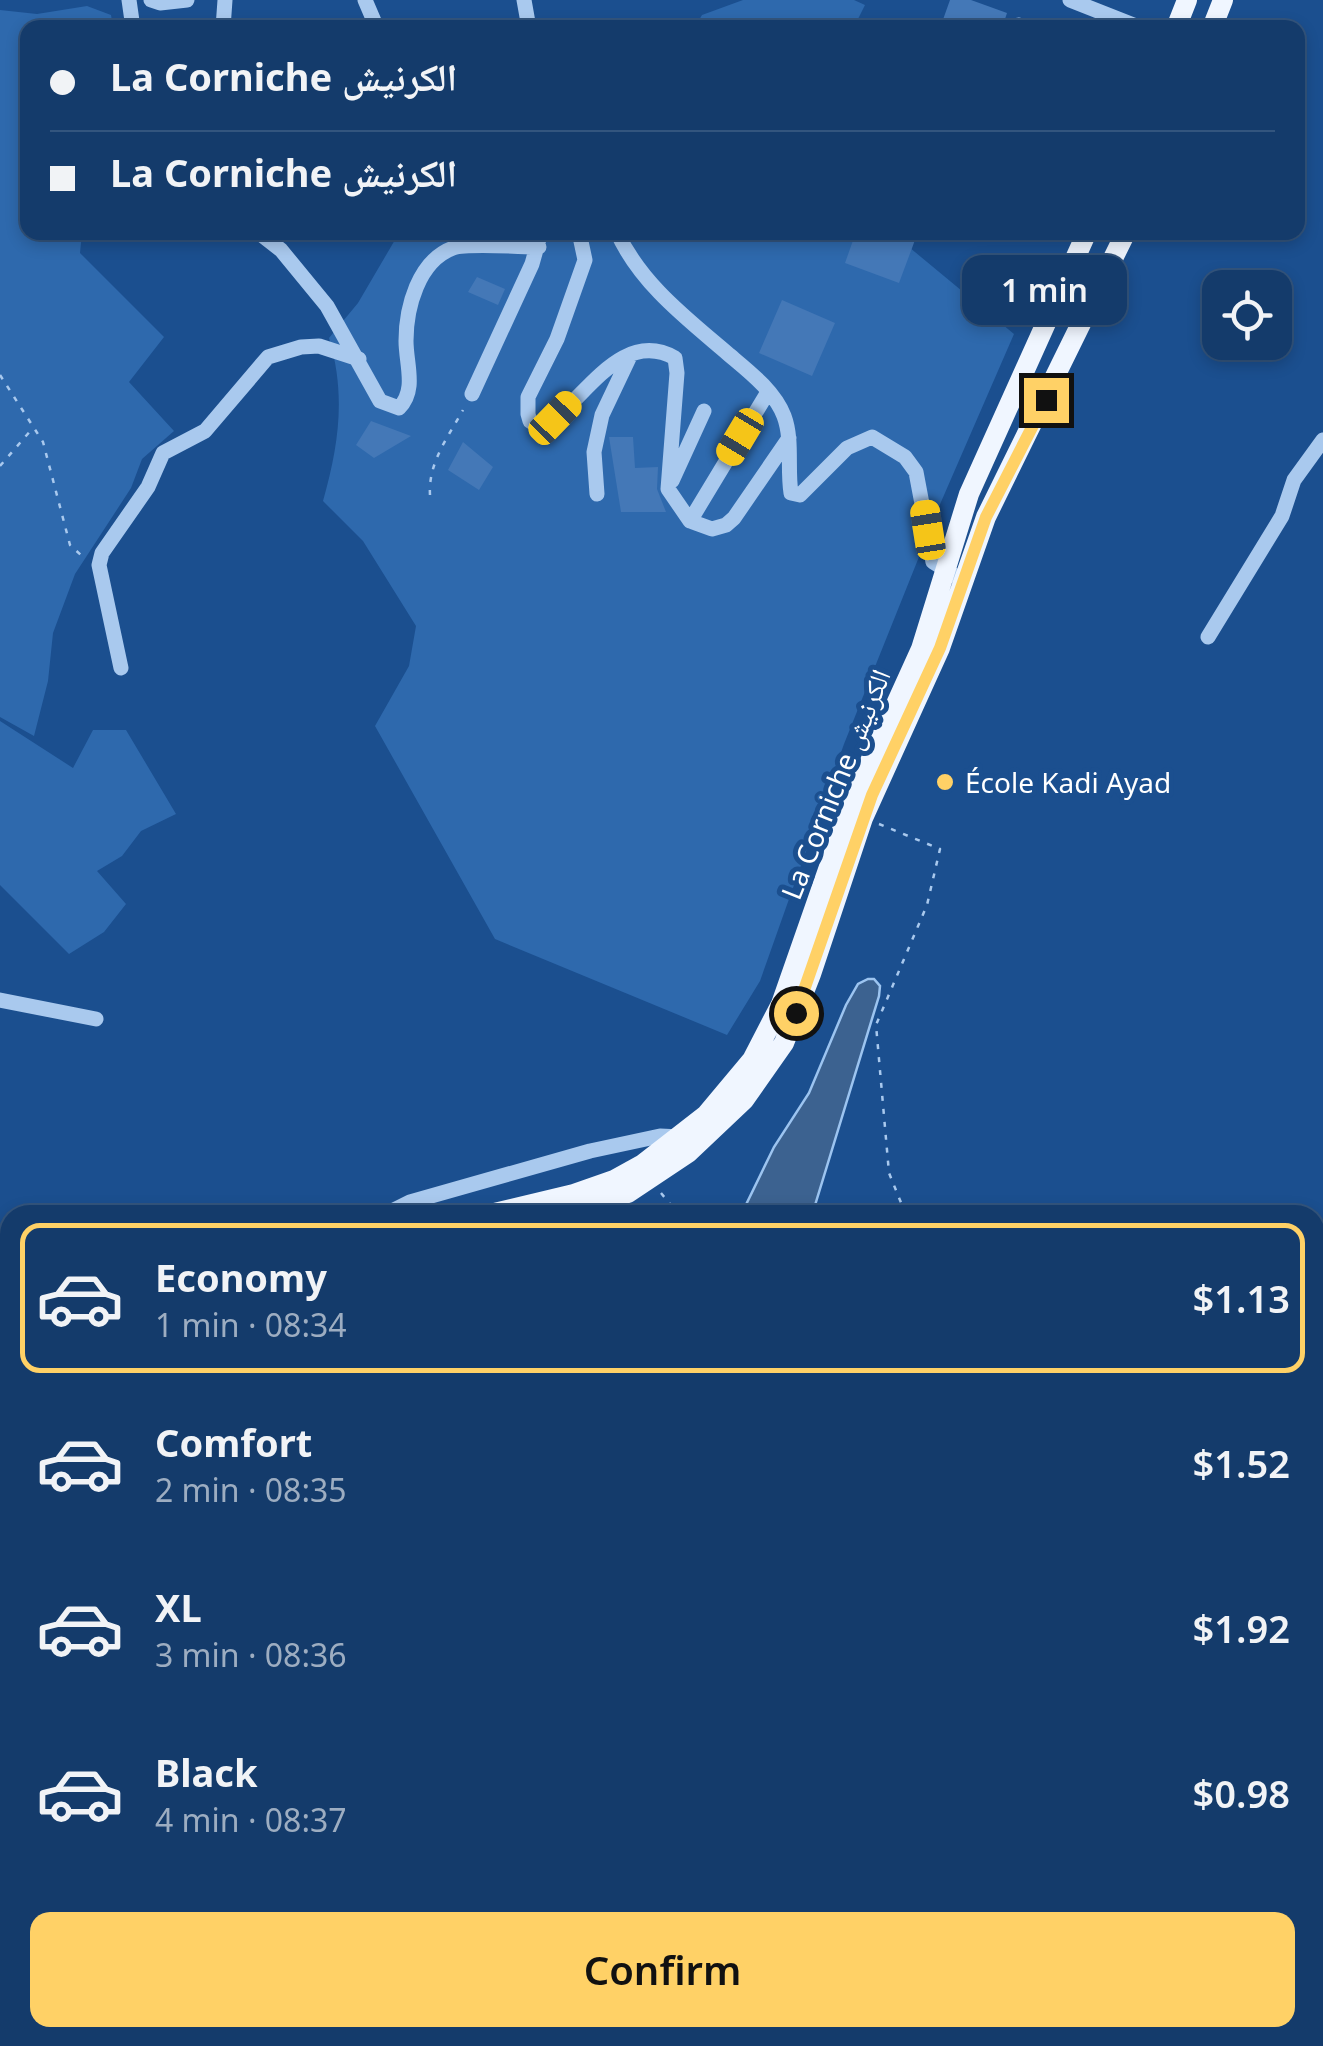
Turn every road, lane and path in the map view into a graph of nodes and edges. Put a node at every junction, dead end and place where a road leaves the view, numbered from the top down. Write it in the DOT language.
graph roads {
  1 [pos="151,0"];
  2 [pos="186,0"];
  3 [pos="1070,0"];
  4 [pos="1121,20"];
  5 [pos="268,240"];
  6 [pos="540,240"];
  7 [pos="581,240"];
  8 [pos="622,240"];
  9 [pos="1082,240"];
  10 [pos="1122,240"];
  11 [pos="630,356"];
  12 [pos="359,359"];
  13 [pos="0,375"];
  14 [pos="768,392"];
  15 [pos="472,394"];
  16 [pos="704,411"];
  17 [pos="33,428"];
  18 [pos="788,438"];
  19 [pos="1323,440"];
  20 [pos="0,466"];
  21 [pos="668,489"];
  22 [pos="598,494"];
  23 [pos="430,495"];
  24 [pos="690,521"];
  25 [pos="82,557"];
  26 [pos="954,576"];
  27 [pos="1208,637"];
  28 [pos="121,668"];
  29 [pos="875,822"];
  30 [pos="0,1000"];
  31 [pos="96,1019"];
  32 [pos="680,1137"];
  33 [pos="660,1192"];
  34 [pos="404,1205"];
  35 [pos="528,1205"];
  36 [pos="588,1205"];
  37 [pos="671,1205"];
  38 [pos="902,1205"];
  1 -- 2 [label="street"];
  3 -- 4 [label="street"];
  5 -- 12 [label="street"];
  6 -- 12 [label="street"];
  6 -- 15 [label="street"];
  7 -- 11 [label="street"];
  8 -- 14 [label="street"];
  9 -- 26 [label="main road, La Corniche الكرنيش"];
  10 -- 26 [label="main road, La Corniche الكرنيش"];
  11 -- 21 [label="street"];
  11 -- 22 [label="street"];
  12 -- 28 [label="street"];
  13 -- 17 [label="path"];
  14 -- 18 [label="street"];
  14 -- 24 [label="street"];
  15 -- 23 [label="path"];
  16 -- 21 [label="street"];
  17 -- 20 [label="path"];
  17 -- 25 [label="path"];
  18 -- 24 [label="street"];
  18 -- 26 [label="street"];
  19 -- 27 [label="street"];
  21 -- 24 [label="street"];
  26 -- 32 [label="main road, La Corniche الكرنيش"];
  26 -- 36 [label="main road, La Corniche الكرنيش"];
  29 -- 38 [label="path"];
  30 -- 31 [label="street"];
  32 -- 34 [label="street"];
  32 -- 35 [label="main road, La Corniche الكرنيش"];
  33 -- 37 [label="path"];
}
